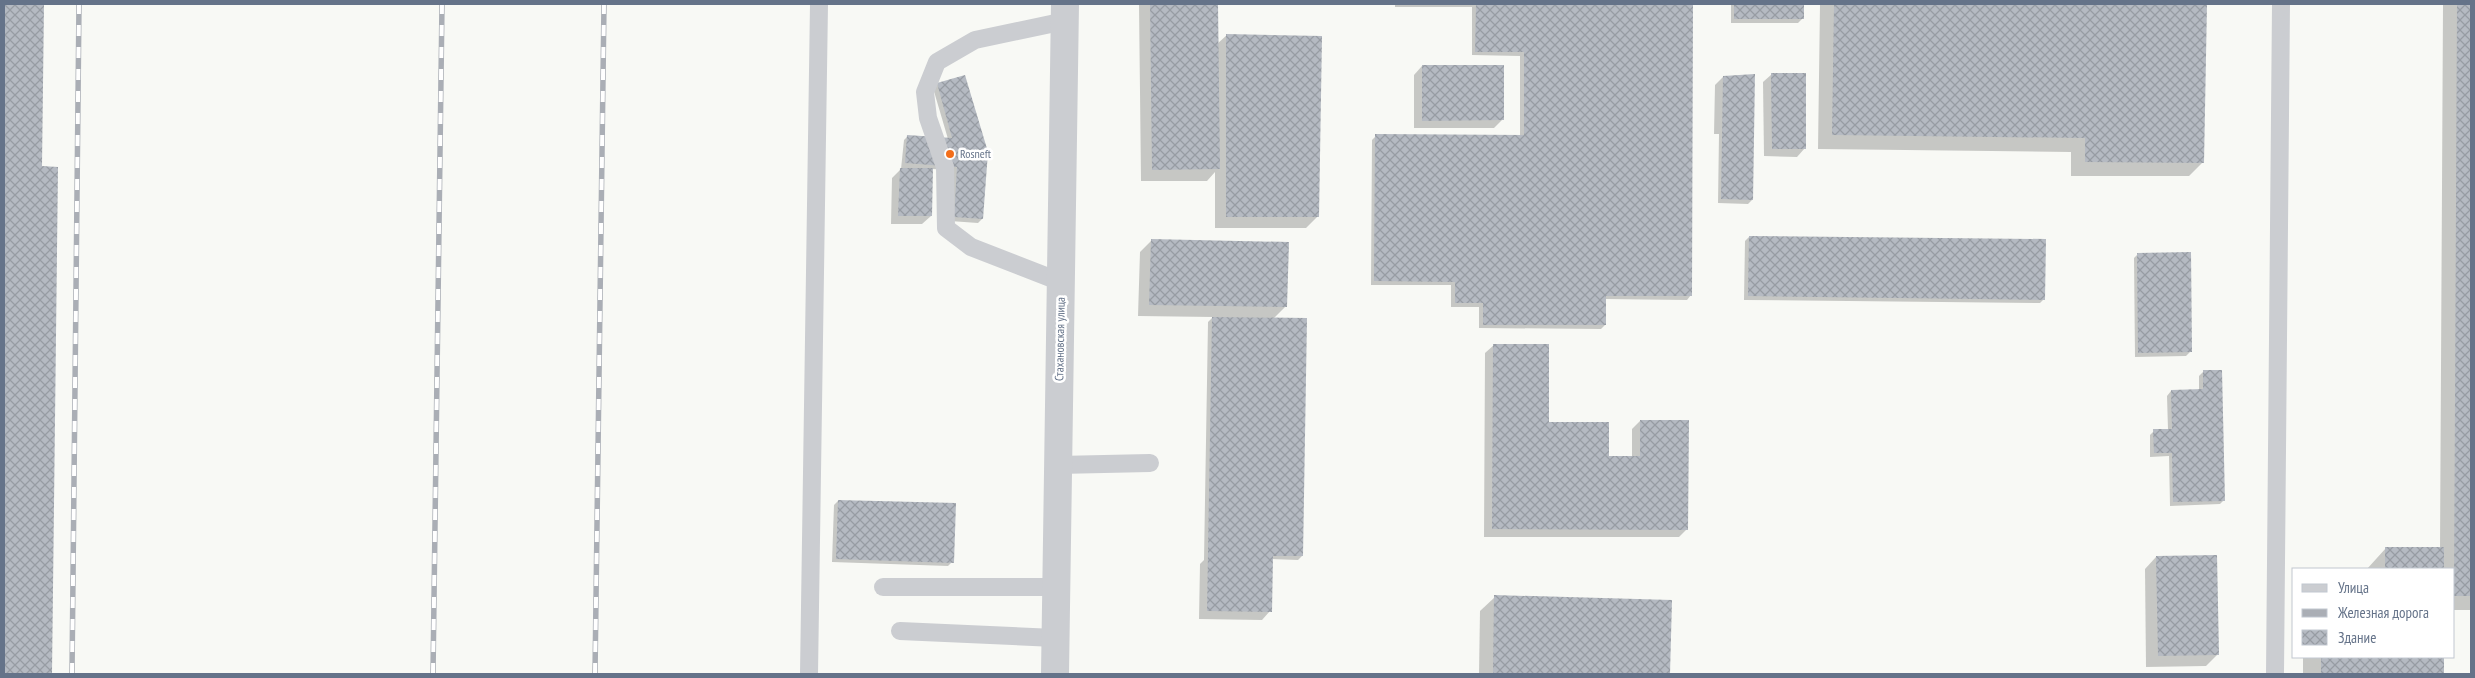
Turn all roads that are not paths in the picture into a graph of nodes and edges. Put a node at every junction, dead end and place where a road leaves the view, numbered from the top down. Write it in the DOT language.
graph roads {
  1 [pos="819,4"];
  2 [pos="2281,4"];
  3 [pos="1065,12"];
  4 [pos="1061,282"];
  5 [pos="1150,463"];
  6 [pos="1058,465"];
  7 [pos="1056,586"];
  8 [pos="883,587"];
  9 [pos="900,631"];
  10 [pos="1056,638"];
  11 [pos="809,674"];
  12 [pos="1055,674"];
  13 [pos="2275,674"];
  1 -- 11 [label="lane"];
  2 -- 13 [label="lane"];
  3 -- 4 [label="street, Стахановская улица"];
  3 -- 4 [label="lane"];
  4 -- 6 [label="street, Стахановская улица"];
  5 -- 6 [label="lane"];
  6 -- 7 [label="street, Стахановская улица"];
  7 -- 8 [label="lane"];
  7 -- 10 [label="street, Стахановская улица"];
  9 -- 10 [label="lane"];
  10 -- 12 [label="street, Стахановская улица"];
}
